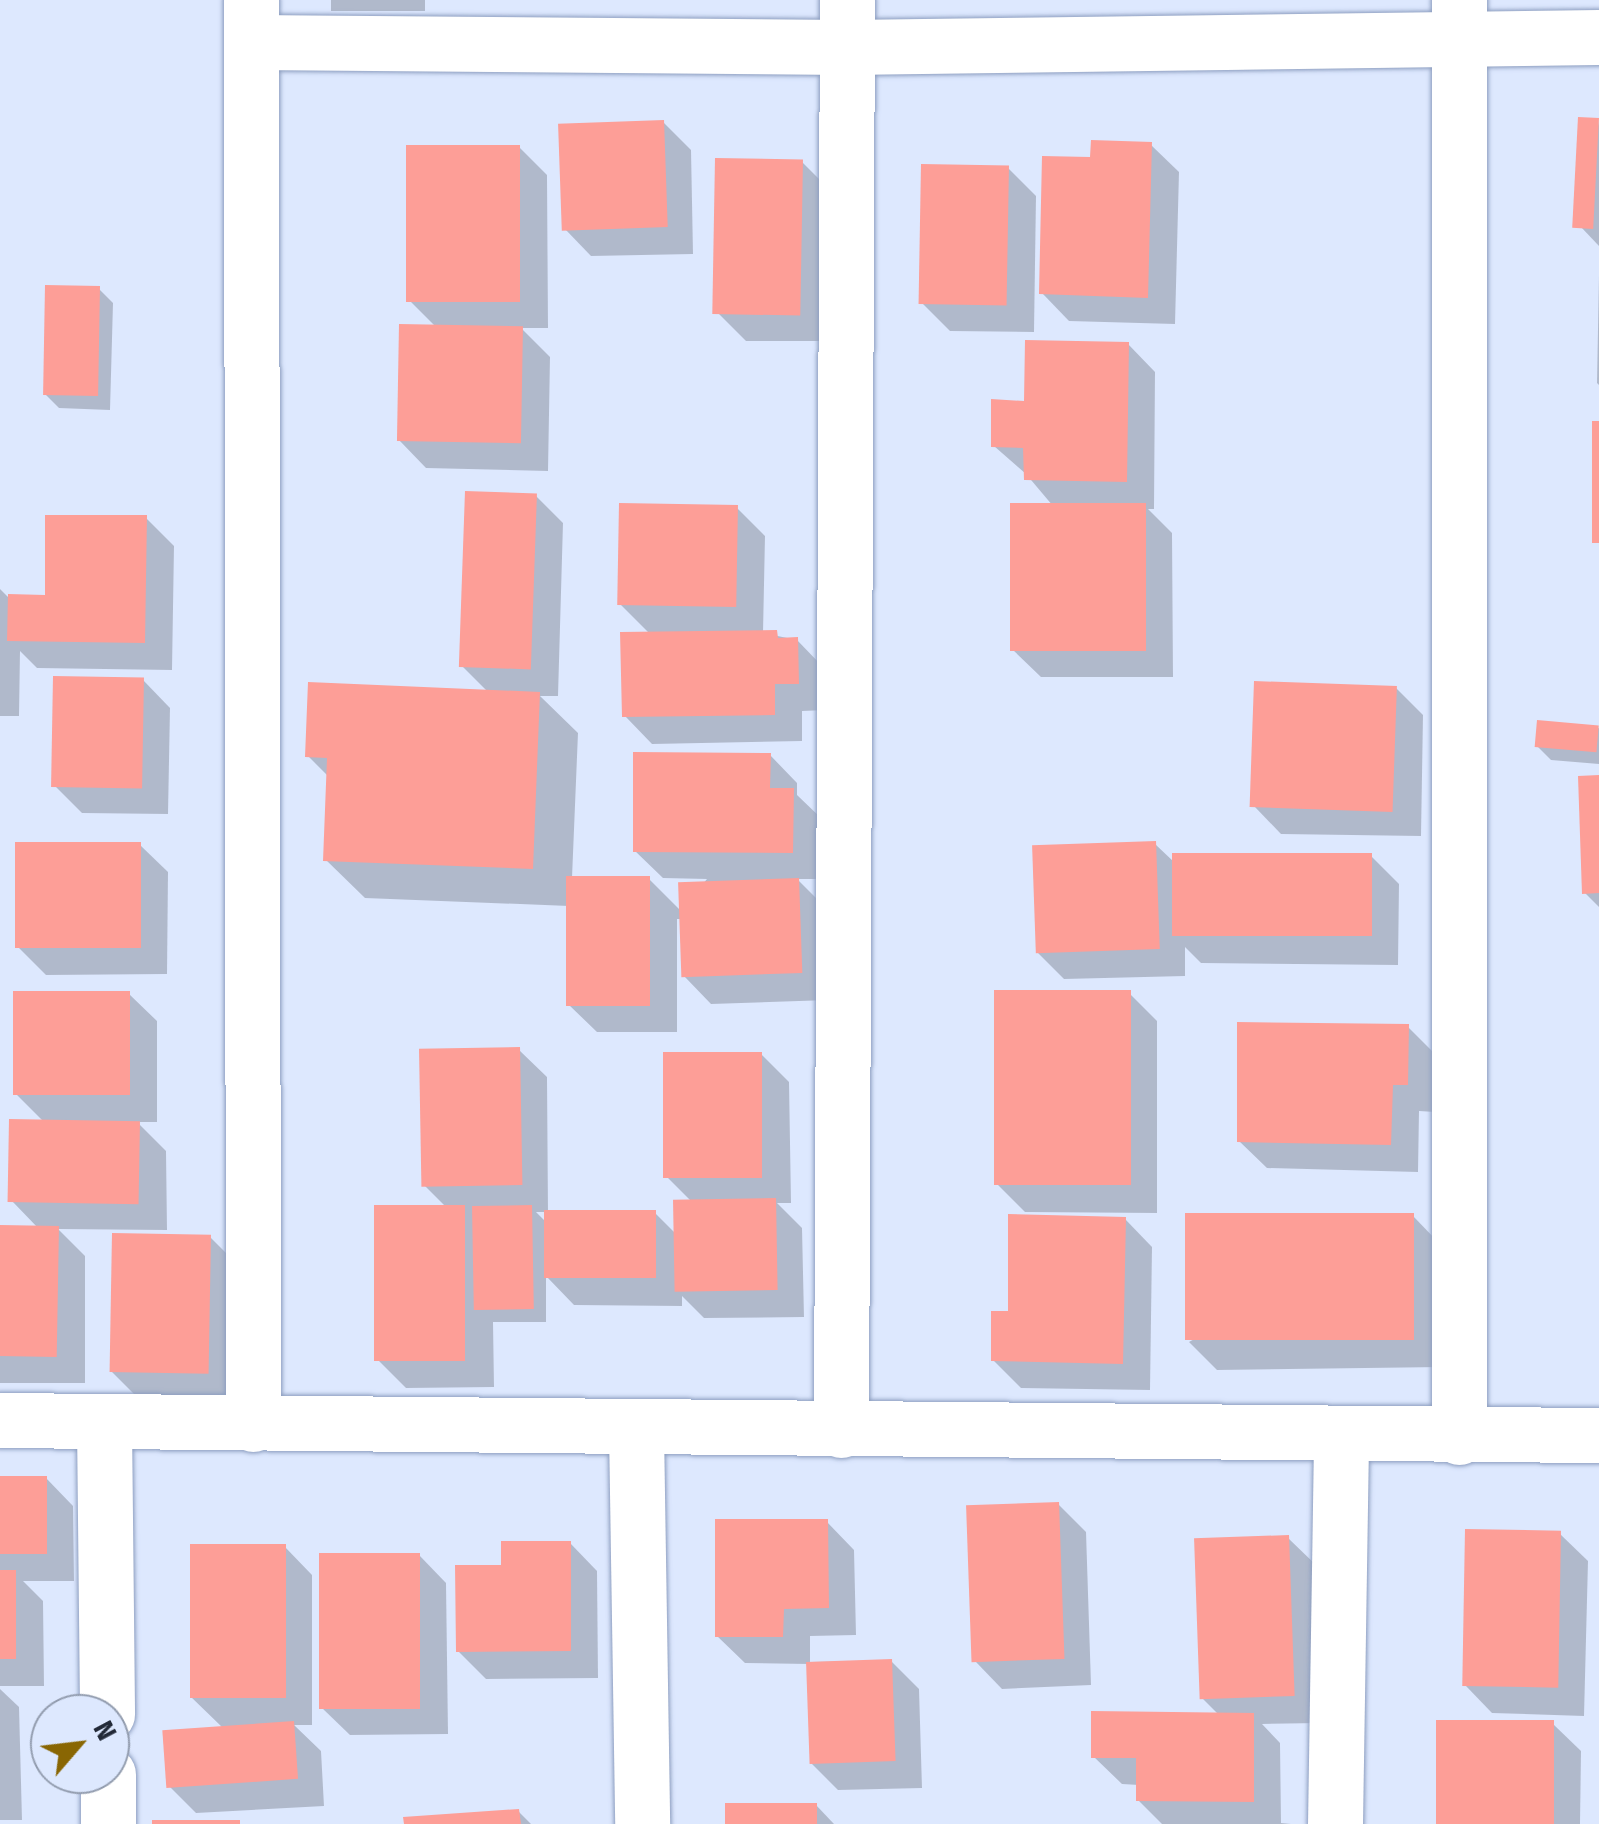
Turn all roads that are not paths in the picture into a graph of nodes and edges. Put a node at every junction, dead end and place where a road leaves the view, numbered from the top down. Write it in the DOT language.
graph roads {
  1 [pos="1459,19"];
  2 [pos="251,21"];
  3 [pos="847,24"];
  4 [pos="1599,38"];
  5 [pos="0,1420"];
  6 [pos="104,1423"];
  7 [pos="252,1424"];
  8 [pos="636,1429"];
  9 [pos="841,1430"];
  10 [pos="1599,1435"];
  11 [pos="1341,1436"];
  12 [pos="1459,1437"];
  13 [pos="107,1694"];
  14 [pos="108,1794"];
  15 [pos="108,1824"];
  16 [pos="642,1824"];
  17 [pos="1334,1824"];
  1 -- 3 [label="street"];
  1 -- 4 [label="street"];
  1 -- 12 [label="street"];
  2 -- 3 [label="street"];
  2 -- 7 [label="street"];
  3 -- 9 [label="street"];
  5 -- 6 [label="street"];
  6 -- 7 [label="street"];
  6 -- 13 [label="street"];
  7 -- 8 [label="street"];
  8 -- 9 [label="street"];
  8 -- 16 [label="street"];
  9 -- 11 [label="street"];
  10 -- 12 [label="street"];
  11 -- 12 [label="street"];
  11 -- 17 [label="street"];
  14 -- 15 [label="street"];
}
